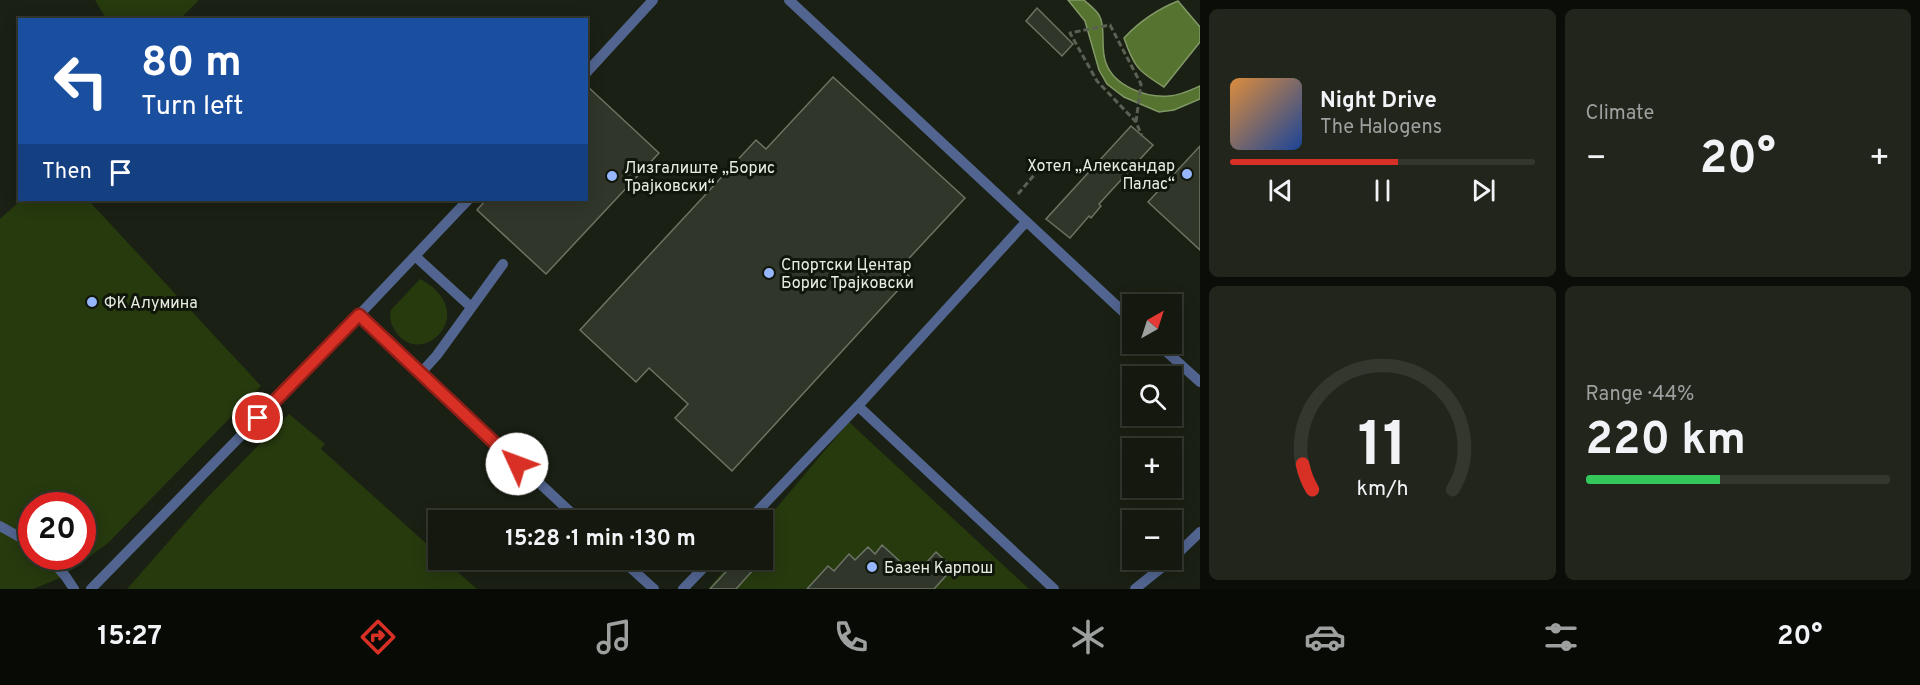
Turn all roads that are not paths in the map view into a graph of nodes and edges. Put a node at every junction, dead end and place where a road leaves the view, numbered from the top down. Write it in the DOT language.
graph roads {
  1 [pos="653,0"];
  2 [pos="789,0"];
  3 [pos="588,71"];
  4 [pos="467,201"];
  5 [pos="1026,222"];
  6 [pos="414,256"];
  7 [pos="503,264"];
  8 [pos="471,307"];
  9 [pos="1122,311"];
  10 [pos="359,315"];
  11 [pos="1169,354"];
  12 [pos="420,374"];
  13 [pos="1200,382"];
  14 [pos="858,406"];
  15 [pos="568,510"];
  16 [pos="758,510"];
  17 [pos="0,526"];
  18 [pos="1200,532"];
  19 [pos="18,536"];
  20 [pos="1182,549"];
  21 [pos="60,570"];
  22 [pos="633,570"];
  23 [pos="701,570"];
  24 [pos="1158,570"];
  25 [pos="74,589"];
  26 [pos="92,589"];
  27 [pos="654,589"];
  28 [pos="683,589"];
  29 [pos="1054,589"];
  30 [pos="1135,589"];
  1 -- 3 [label="lane"];
  2 -- 5 [label="lane"];
  4 -- 6 [label="lane"];
  5 -- 9 [label="lane"];
  5 -- 14 [label="lane"];
  6 -- 8 [label="lane"];
  6 -- 10 [label="lane"];
  7 -- 8 [label="lane"];
  8 -- 12 [label="lane"];
  10 -- 12 [label="lane"];
  10 -- 26 [label="lane"];
  11 -- 13 [label="lane"];
  12 -- 15 [label="lane"];
  14 -- 16 [label="lane"];
  14 -- 29 [label="lane"];
  17 -- 19 [label="lane"];
  18 -- 20 [label="lane"];
  21 -- 25 [label="lane"];
  22 -- 27 [label="lane"];
  23 -- 28 [label="lane"];
  24 -- 30 [label="lane"];
}
